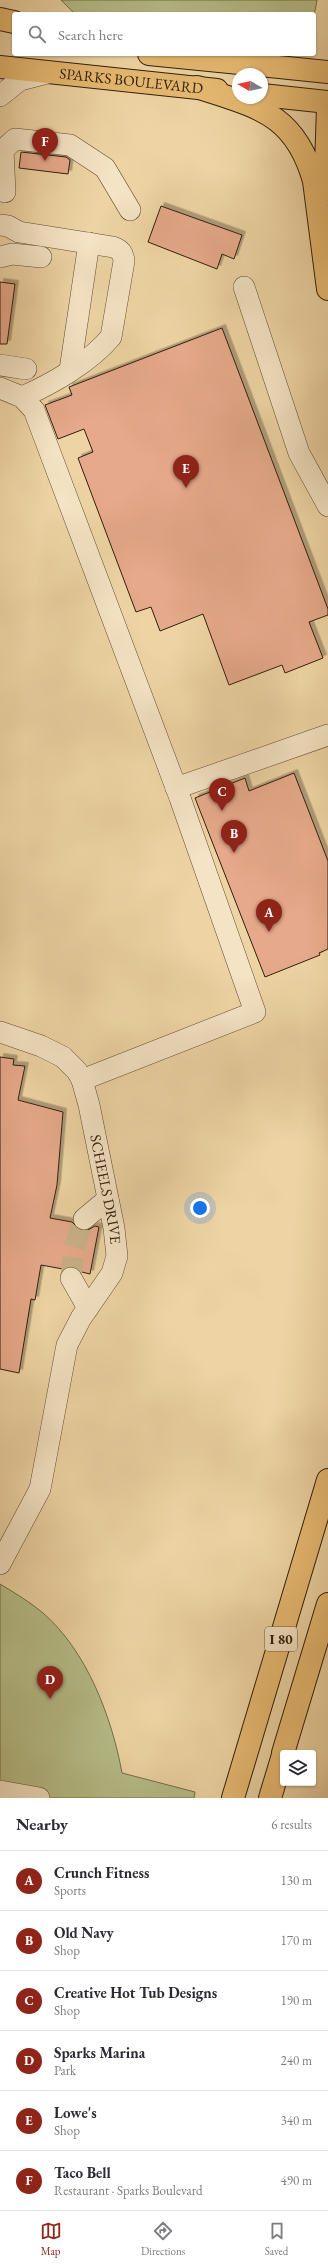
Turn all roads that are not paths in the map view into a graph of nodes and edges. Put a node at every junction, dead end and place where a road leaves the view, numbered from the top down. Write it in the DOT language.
graph roads {
  1 [pos="0,19"];
  2 [pos="12,22"];
  3 [pos="169,56"];
  4 [pos="0,67"];
  5 [pos="52,72"];
  6 [pos="328,72"];
  7 [pos="197,87"];
  8 [pos="232,91"];
  9 [pos="0,96"];
  10 [pos="268,96"];
  11 [pos="328,102"];
  12 [pos="328,107"];
  13 [pos="5,192"];
  14 [pos="130,210"];
  15 [pos="6,231"];
  16 [pos="89,243"];
  17 [pos="0,257"];
  18 [pos="41,257"];
  19 [pos="328,285"];
  20 [pos="244,287"];
  21 [pos="0,365"];
  22 [pos="26,369"];
  23 [pos="70,370"];
  24 [pos="0,388"];
  25 [pos="22,397"];
  26 [pos="328,506"];
  27 [pos="328,735"];
  28 [pos="176,788"];
  29 [pos="0,1032"];
  30 [pos="82,1080"];
  31 [pos="108,1199"];
  32 [pos="84,1219"];
  33 [pos="71,1278"];
  34 [pos="88,1308"];
  35 [pos="328,1480"];
  36 [pos="0,1564"];
  37 [pos="328,1604"];
  38 [pos="284,1750"];
  39 [pos="280,1764"];
  40 [pos="0,1791"];
  41 [pos="39,1798"];
  42 [pos="233,1798"];
  43 [pos="270,1798"];
  1 -- 2 [label="main road"];
  3 -- 6 [label="main road, SPARKS BOULEVARD"];
  4 -- 5 [label="main road, SPARKS BOULEVARD"];
  5 -- 7 [label="main road, SPARKS BOULEVARD"];
  5 -- 9 [label="street"];
  7 -- 8 [label="main road, SPARKS BOULEVARD"];
  7 -- 19 [label="main road"];
  10 -- 11 [label="main road"];
  12 -- 19 [label="main road"];
  13 -- 14 [label="street"];
  15 -- 16 [label="street"];
  16 -- 23 [label="street"];
  16 -- 23 [label="street"];
  17 -- 18 [label="street"];
  20 -- 26 [label="street"];
  21 -- 22 [label="street"];
  23 -- 25 [label="street"];
  24 -- 25 [label="street"];
  25 -- 28 [label="street"];
  27 -- 28 [label="street"];
  28 -- 30 [label="street"];
  29 -- 30 [label="street, SCHEELS DRIVE"];
  30 -- 31 [label="street, SCHEELS DRIVE"];
  31 -- 32 [label="street"];
  31 -- 34 [label="street, SCHEELS DRIVE"];
  33 -- 34 [label="street"];
  34 -- 36 [label="street, SCHEELS DRIVE"];
  35 -- 42 [label="main road, I 80"];
  37 -- 38 [label="main road, I 80"];
  39 -- 43 [label="main road, I 80"];
  40 -- 41 [label="street"];
}
